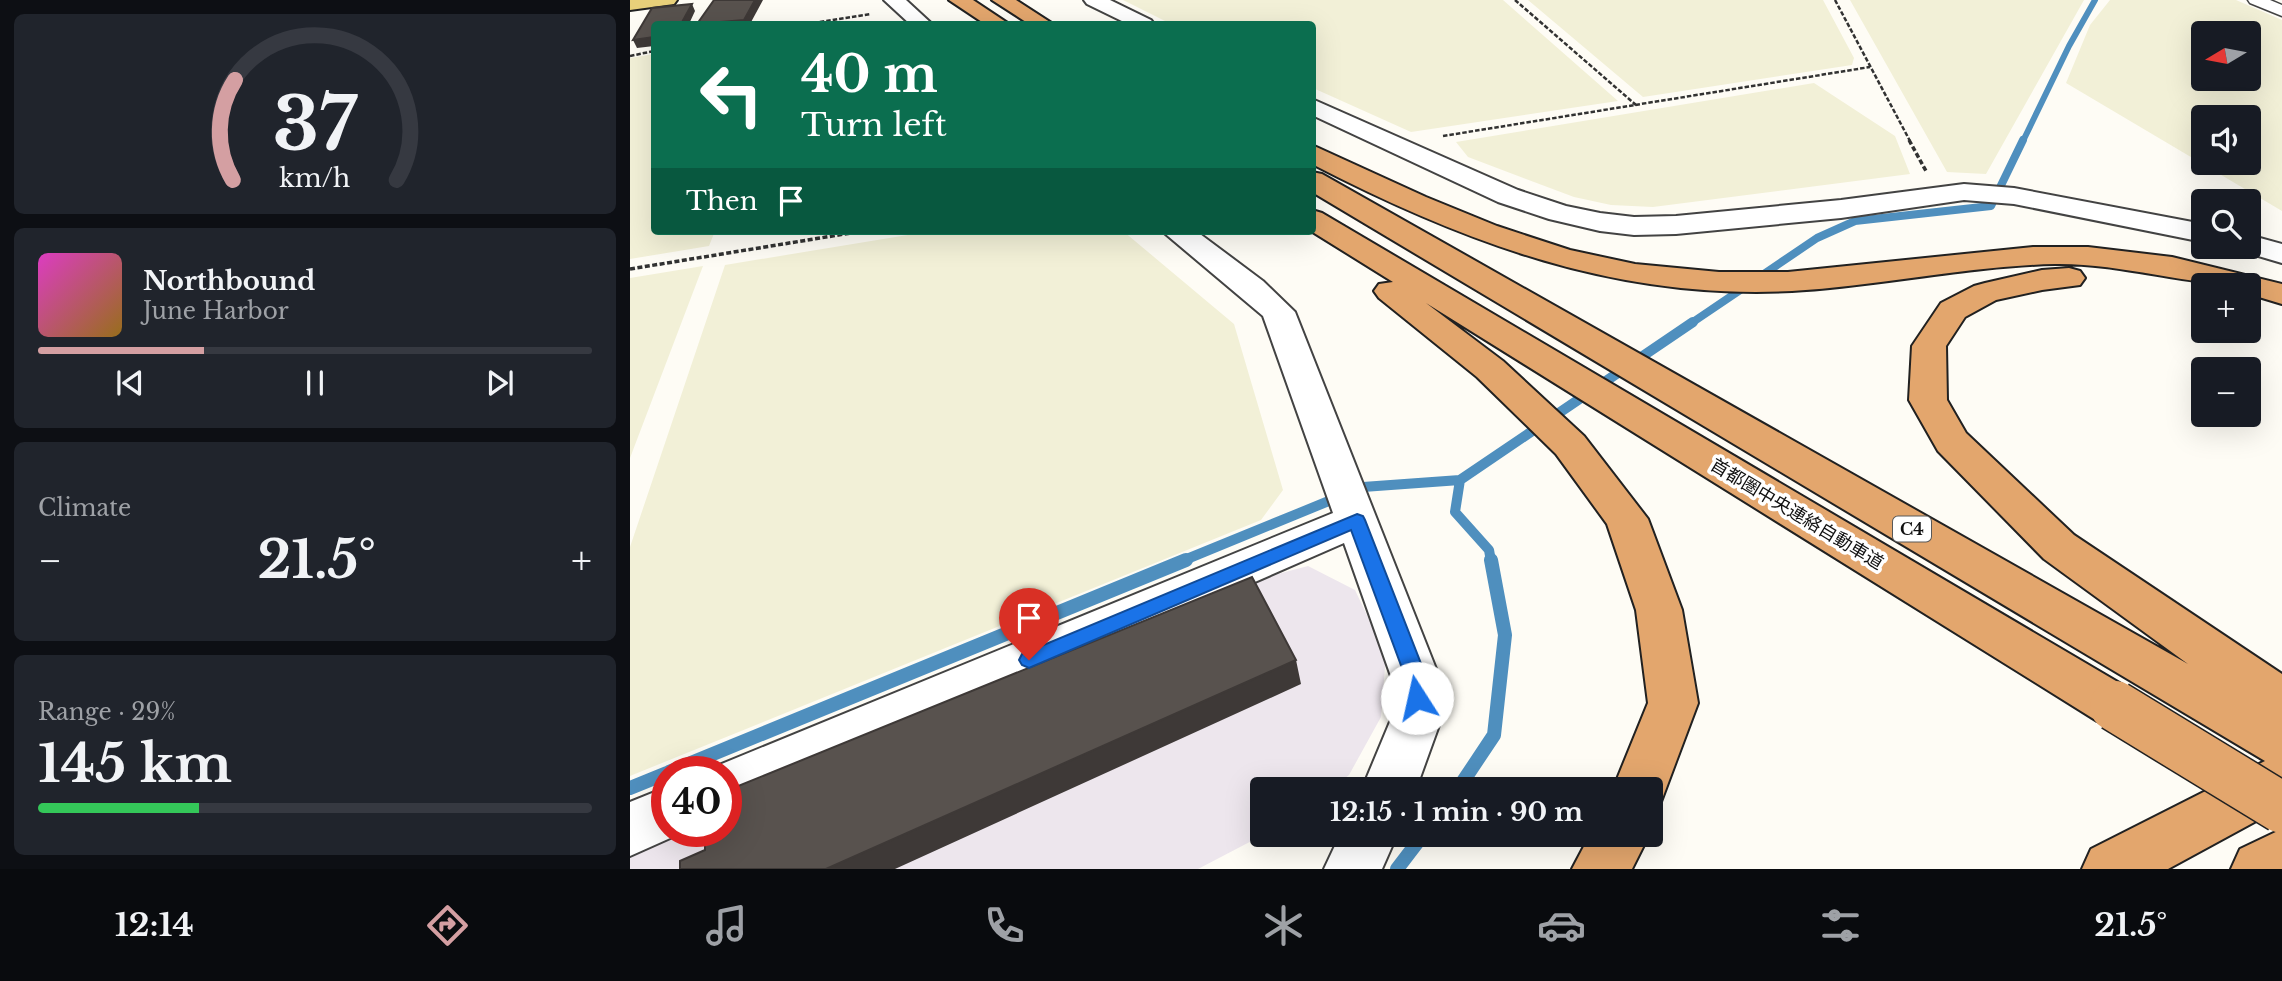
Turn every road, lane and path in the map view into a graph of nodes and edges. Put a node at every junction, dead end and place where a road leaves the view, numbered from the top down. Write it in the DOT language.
graph roads {
  1 [pos="667,0"];
  2 [pos="959,0"];
  3 [pos="1002,0"];
  4 [pos="1094,0"];
  5 [pos="1514,0"];
  6 [pos="1835,0"];
  7 [pos="2256,0"];
  8 [pos="630,4"];
  9 [pos="898,4"];
  10 [pos="2282,11"];
  11 [pos="821,21"];
  12 [pos="918,21"];
  13 [pos="994,21"];
  14 [pos="1038,21"];
  15 [pos="1138,21"];
  16 [pos="651,52"];
  17 [pos="630,56"];
  18 [pos="1870,68"];
  19 [pos="1636,105"];
  20 [pos="1317,112"];
  21 [pos="1394,143"];
  22 [pos="1316,155"];
  23 [pos="1316,182"];
  24 [pos="1949,194"];
  25 [pos="1316,221"];
  26 [pos="2191,231"];
  27 [pos="838,235"];
  28 [pos="1182,235"];
  29 [pos="1355,245"];
  30 [pos="2261,248"];
  31 [pos="2282,254"];
  32 [pos="630,268"];
  33 [pos="2191,287"];
  34 [pos="2282,293"];
  35 [pos="2261,306"];
  36 [pos="2282,313"];
  37 [pos="1350,503"];
  38 [pos="2197,671"];
  39 [pos="2282,700"];
  40 [pos="2282,744"];
  41 [pos="1394,777"];
  42 [pos="1645,777"];
  43 [pos="2282,779"];
  44 [pos="742,781"];
  45 [pos="2282,808"];
  46 [pos="651,820"];
  47 [pos="630,829"];
  48 [pos="1363,847"];
  49 [pos="1614,847"];
  50 [pos="2282,857"];
  51 [pos="1353,869"];
  52 [pos="1601,869"];
  53 [pos="2111,869"];
  54 [pos="2260,869"];
  1 -- 8 [label="main road"];
  2 -- 13 [label="highway"];
  3 -- 14 [label="highway"];
  4 -- 15 [label="street"];
  5 -- 19 [label="path"];
  6 -- 18 [label="path"];
  7 -- 10 [label="street"];
  9 -- 11 [label="path"];
  9 -- 12 [label="street"];
  16 -- 17 [label="path"];
  18 -- 19 [label="path"];
  18 -- 24 [label="path"];
  19 -- 21 [label="path"];
  20 -- 21 [label="street"];
  21 -- 24 [label="street"];
  22 -- 34 [label="highway"];
  23 -- 38 [label="highway, C4"];
  24 -- 26 [label="street"];
  25 -- 29 [label="highway, 首都圏中央連絡自動車道 / C4"];
  27 -- 32 [label="path"];
  28 -- 37 [label="street"];
  29 -- 42 [label="highway"];
  29 -- 45 [label="highway, 首都圏中央連絡自動車道 / C4, bridge"];
  30 -- 31 [label="street"];
  33 -- 38 [label="highway"];
  35 -- 36 [label="highway"];
  37 -- 41 [label="street"];
  37 -- 44 [label="street"];
  38 -- 39 [label="highway"];
  38 -- 40 [label="highway, C4"];
  43 -- 53 [label="highway"];
  46 -- 47 [label="street"];
  48 -- 51 [label="street"];
  49 -- 52 [label="highway"];
  50 -- 54 [label="highway"];
}
